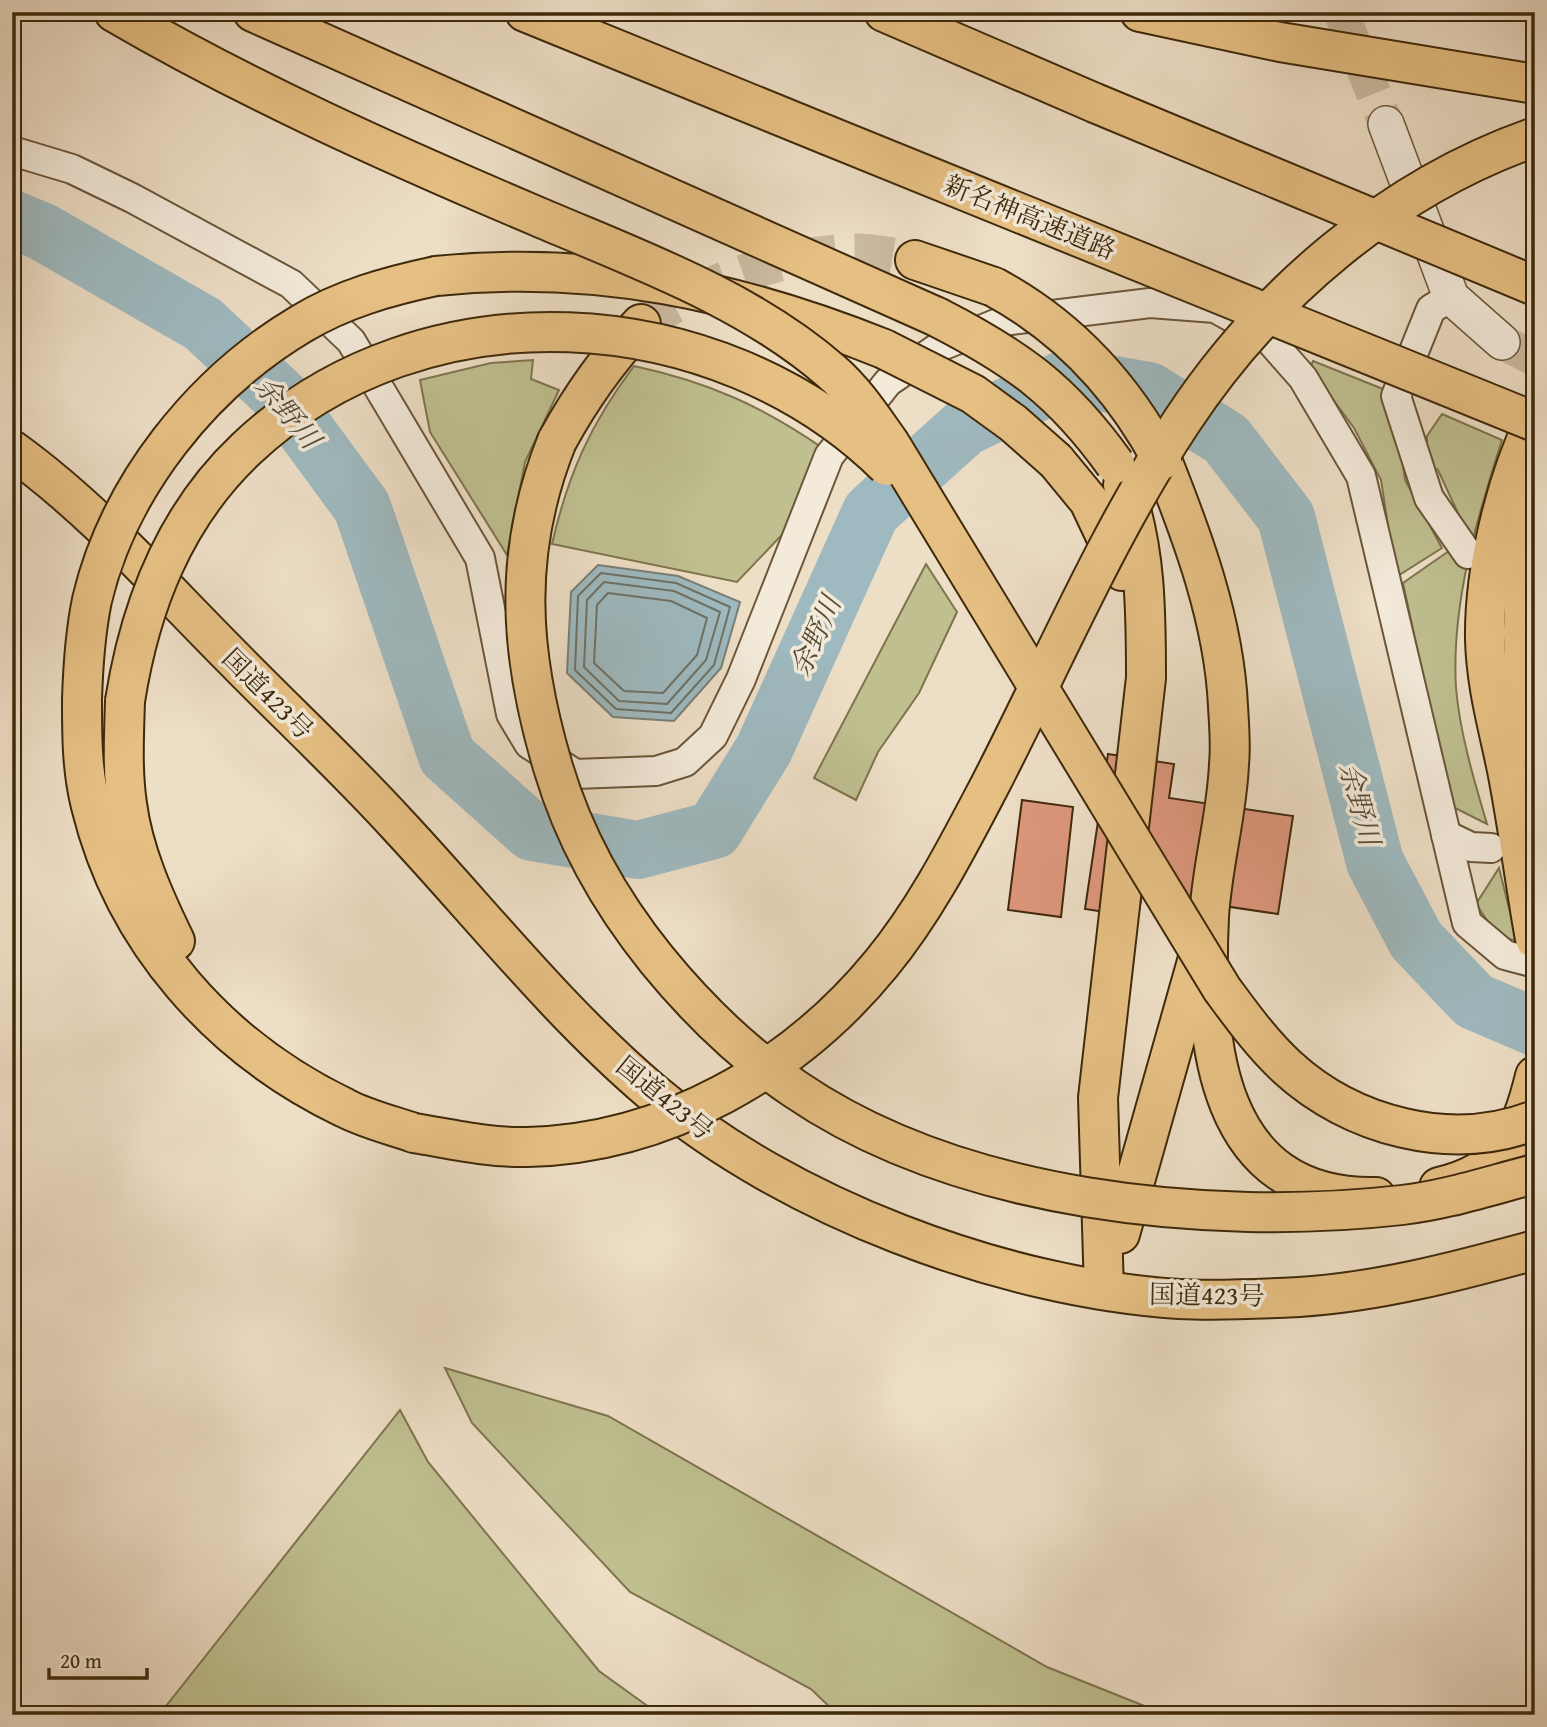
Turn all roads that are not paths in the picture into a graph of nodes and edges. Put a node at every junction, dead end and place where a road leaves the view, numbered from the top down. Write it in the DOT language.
graph roads {
  1 [pos="114,12"];
  2 [pos="253,12"];
  3 [pos="525,12"];
  4 [pos="884,12"];
  5 [pos="1140,12"];
  6 [pos="1535,84"];
  7 [pos="1386,124"];
  8 [pos="1535,137"];
  9 [pos="12,151"];
  10 [pos="915,260"];
  11 [pos="1535,286"];
  12 [pos="1451,298"];
  13 [pos="641,324"];
  14 [pos="1502,342"];
  15 [pos="1535,422"];
  16 [pos="12,450"];
  17 [pos="926,505"];
  18 [pos="1535,516"];
  19 [pos="1468,554"];
  20 [pos="1146,678"];
  21 [pos="1521,757"];
  22 [pos="1535,833"];
  23 [pos="1446,835"];
  24 [pos="1492,848"];
  25 [pos="1209,916"];
  26 [pos="1535,939"];
  27 [pos="1535,963"];
  28 [pos="290,1079"];
  29 [pos="1533,1098"];
  30 [pos="1535,1174"];
  31 [pos="1535,1250"];
  32 [pos="1104,1290"];
  1 -- 17 [label="highway, bridge"];
  2 -- 20 [label="highway, bridge"];
  3 -- 15 [label="highway, 新名神高速道路, bridge"];
  4 -- 11 [label="highway, bridge"];
  5 -- 6 [label="highway"];
  7 -- 12 [label="street"];
  8 -- 28 [label="highway, bridge"];
  9 -- 23 [label="street"];
  10 -- 25 [label="highway, bridge"];
  12 -- 14 [label="street"];
  12 -- 19 [label="street"];
  13 -- 30 [label="highway, bridge"];
  15 -- 21 [label="highway"];
  16 -- 32 [label="highway, 国道423号"];
  17 -- 28 [label="highway, bridge"];
  17 -- 29 [label="highway, bridge"];
  18 -- 21 [label="highway"];
  20 -- 28 [label="highway, bridge"];
  20 -- 32 [label="highway"];
  21 -- 22 [label="highway"];
  21 -- 26 [label="highway"];
  23 -- 24 [label="street"];
  23 -- 27 [label="street"];
  25 -- 29 [label="highway"];
  25 -- 32 [label="highway"];
  31 -- 32 [label="highway, 国道423号"];
}
